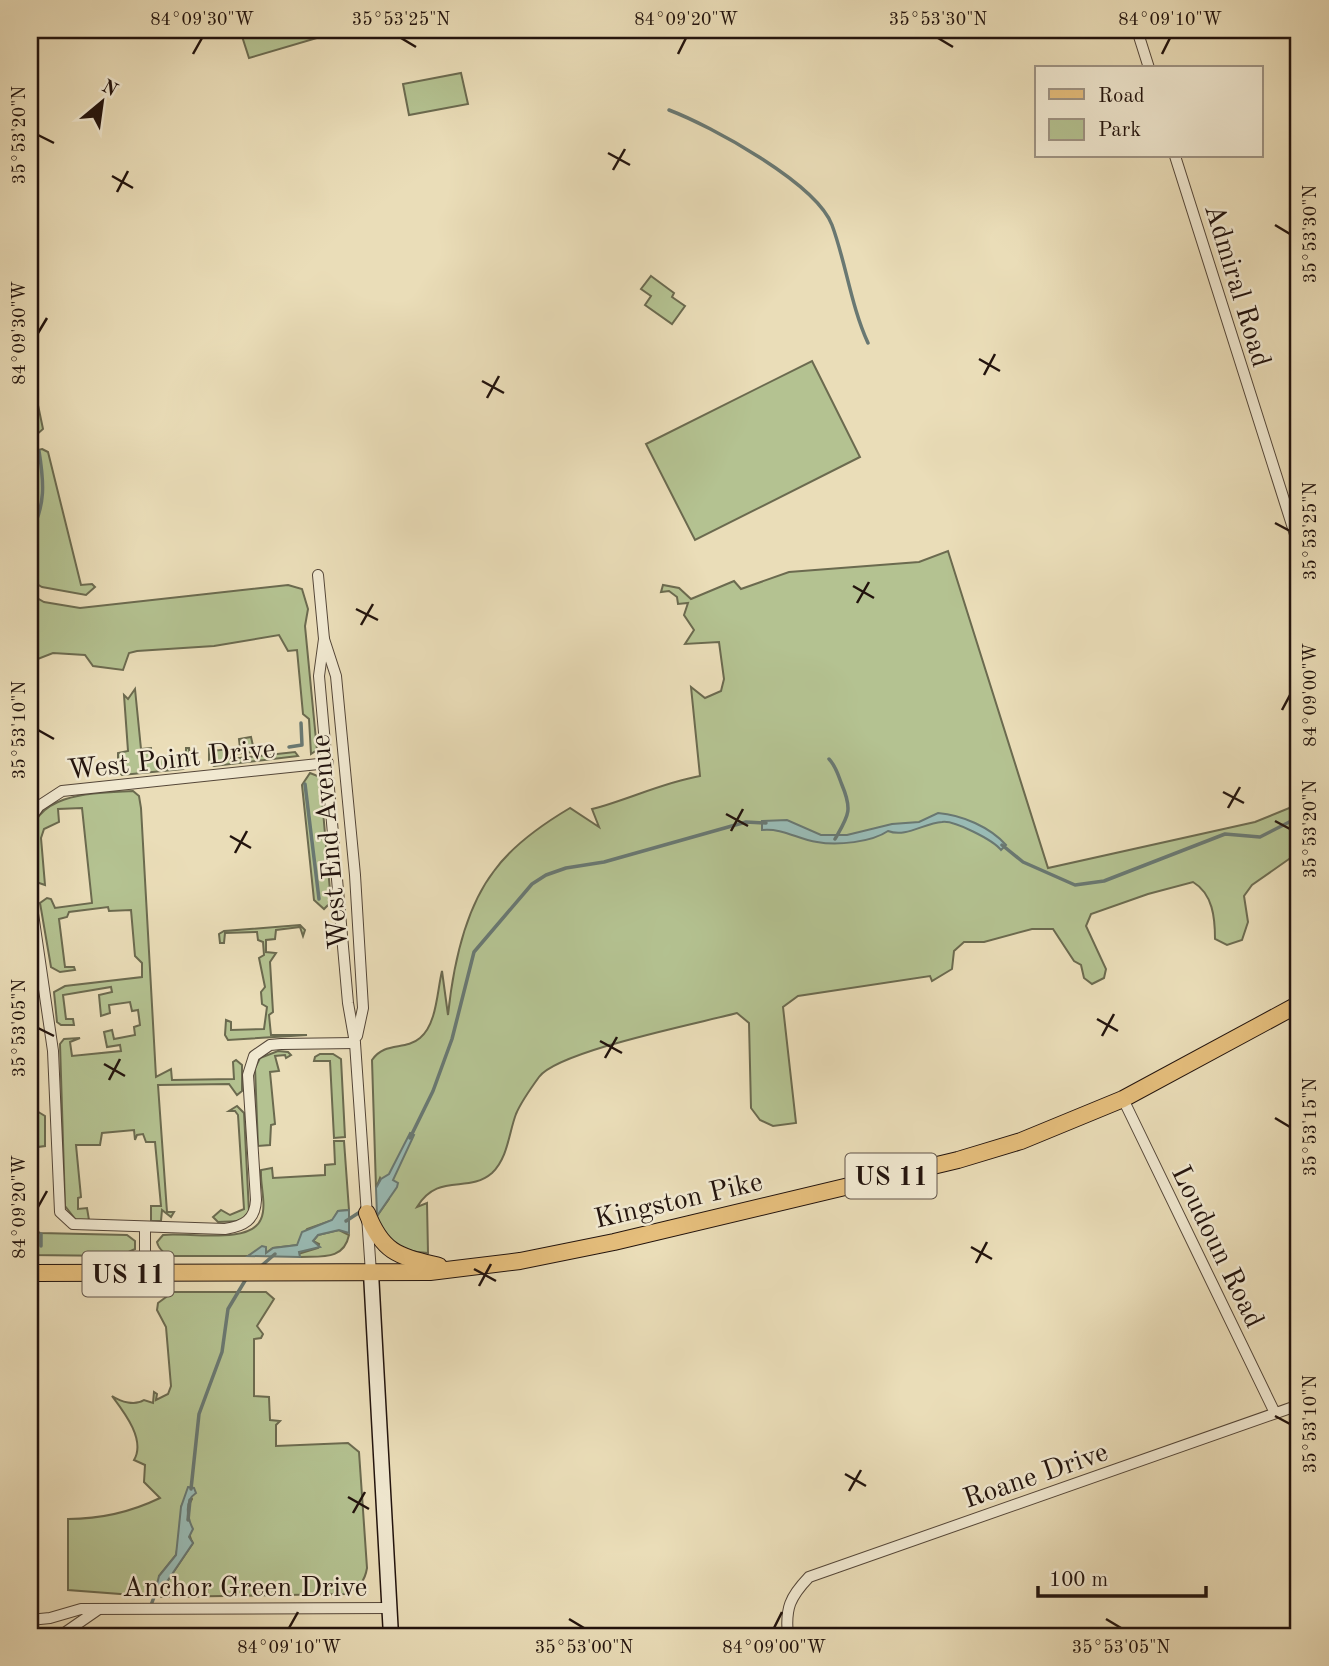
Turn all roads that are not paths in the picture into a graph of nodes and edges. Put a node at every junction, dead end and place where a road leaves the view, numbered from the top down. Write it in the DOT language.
graph roads {
  1 [pos="1137,30"];
  2 [pos="1148,66"];
  3 [pos="1176,158"];
  4 [pos="1299,547"];
  5 [pos="317,575"];
  6 [pos="324,639"];
  7 [pos="328,764"];
  8 [pos="30,819"];
  9 [pos="30,893"];
  10 [pos="1299,1004"];
  11 [pos="355,1043"];
  12 [pos="1123,1099"];
  13 [pos="368,1217"];
  14 [pos="145,1228"];
  15 [pos="456,1269"];
  16 [pos="30,1273"];
  17 [pos="371,1273"];
  18 [pos="145,1274"];
  19 [pos="1299,1405"];
  20 [pos="1275,1413"];
  21 [pos="390,1608"];
  22 [pos="99,1609"];
  23 [pos="30,1620"];
  24 [pos="60,1636"];
  25 [pos="391,1636"];
  26 [pos="788,1636"];
  1 -- 2 [label="street"];
  3 -- 4 [label="street, Admiral Road"];
  5 -- 6 [label="street, West End Avenue"];
  6 -- 7 [label="street, West End Avenue"];
  6 -- 11 [label="street, West End Avenue"];
  7 -- 8 [label="street, West Point Drive"];
  7 -- 11 [label="street, West End Avenue"];
  9 -- 14 [label="street"];
  10 -- 12 [label="main road, Kingston Pike / US 11"];
  11 -- 13 [label="street, West End Avenue"];
  11 -- 14 [label="street"];
  12 -- 15 [label="main road, Kingston Pike / US 11"];
  12 -- 20 [label="street, Loudoun Road"];
  13 -- 15 [label="main road"];
  13 -- 17 [label="street, West End Avenue"];
  14 -- 18 [label="street"];
  15 -- 17 [label="main road, Kingston Pike / US 11"];
  16 -- 18 [label="main road, Kingston Pike / US 11"];
  17 -- 18 [label="main road, Kingston Pike / US 11"];
  17 -- 21 [label="street"];
  19 -- 20 [label="street, Roane Drive"];
  20 -- 26 [label="street, Roane Drive"];
  21 -- 22 [label="street, Anchor Green Drive"];
  21 -- 25 [label="street"];
  22 -- 23 [label="street, Anchor Green Drive"];
  22 -- 24 [label="street"];
}
